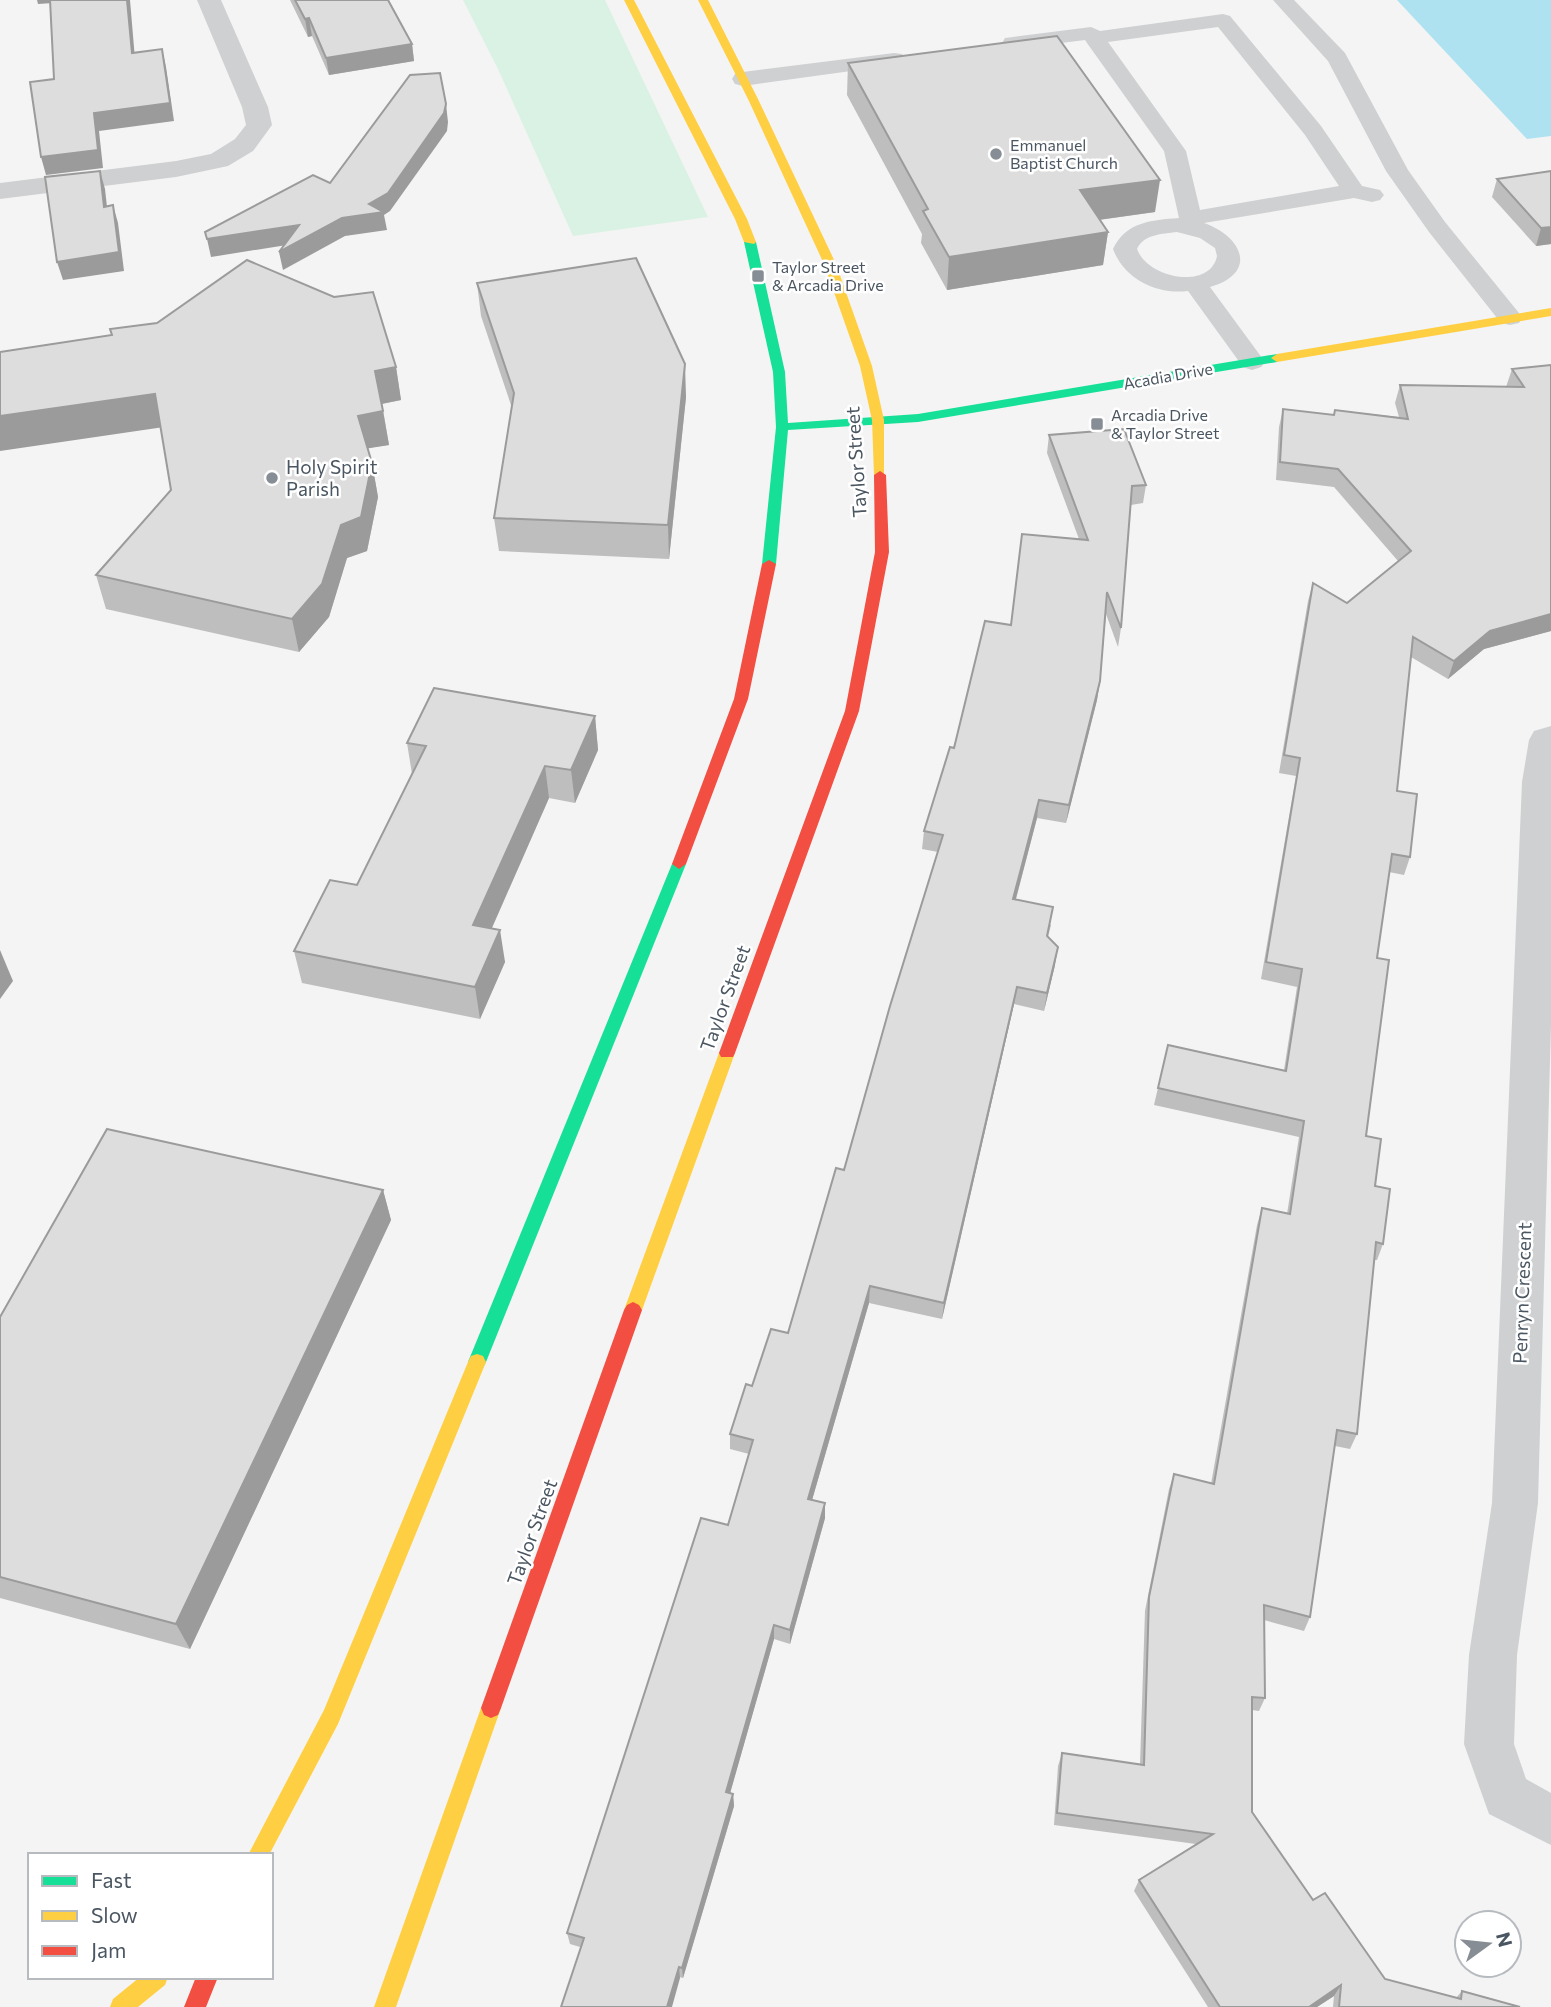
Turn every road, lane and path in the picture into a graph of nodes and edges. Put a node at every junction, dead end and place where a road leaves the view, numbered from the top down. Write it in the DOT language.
graph roads {
  1 [pos="209,0"];
  2 [pos="629,0"];
  3 [pos="703,0"];
  4 [pos="1283,0"];
  5 [pos="1094,38"];
  6 [pos="996,46"];
  7 [pos="914,57"];
  8 [pos="743,79"];
  9 [pos="0,191"];
  10 [pos="1193,223"];
  11 [pos="1195,283"];
  12 [pos="1551,312"];
  13 [pos="1510,318"];
  14 [pos="1252,362"];
  15 [pos="878,420"];
  16 [pos="782,427"];
  17 [pos="1551,738"];
  18 [pos="1551,1820"];
  19 [pos="259,1853"];
  20 [pos="154,1979"];
  21 [pos="206,1979"];
  22 [pos="121,2007"];
  23 [pos="195,2007"];
  24 [pos="385,2007"];
  1 -- 9 [label="street"];
  2 -- 16 [label="main road"];
  3 -- 8 [label="main road, Taylor Street"];
  4 -- 13 [label="lane"];
  5 -- 6 [label="lane"];
  5 -- 10 [label="lane"];
  5 -- 10 [label="lane"];
  7 -- 8 [label="lane"];
  8 -- 15 [label="main road, Taylor Street"];
  10 -- 11 [label="lane"];
  10 -- 11 [label="lane"];
  11 -- 14 [label="lane"];
  12 -- 13 [label="main road, Acadia Drive"];
  13 -- 14 [label="main road, Acadia Drive"];
  14 -- 15 [label="main road, Acadia Drive"];
  15 -- 16 [label="main road, Acadia Drive"];
  15 -- 24 [label="main road, Taylor Street"];
  16 -- 19 [label="main road"];
  17 -- 18 [label="street, Penryn Crescent"];
  20 -- 22 [label="main road"];
  21 -- 23 [label="main road"];
}
